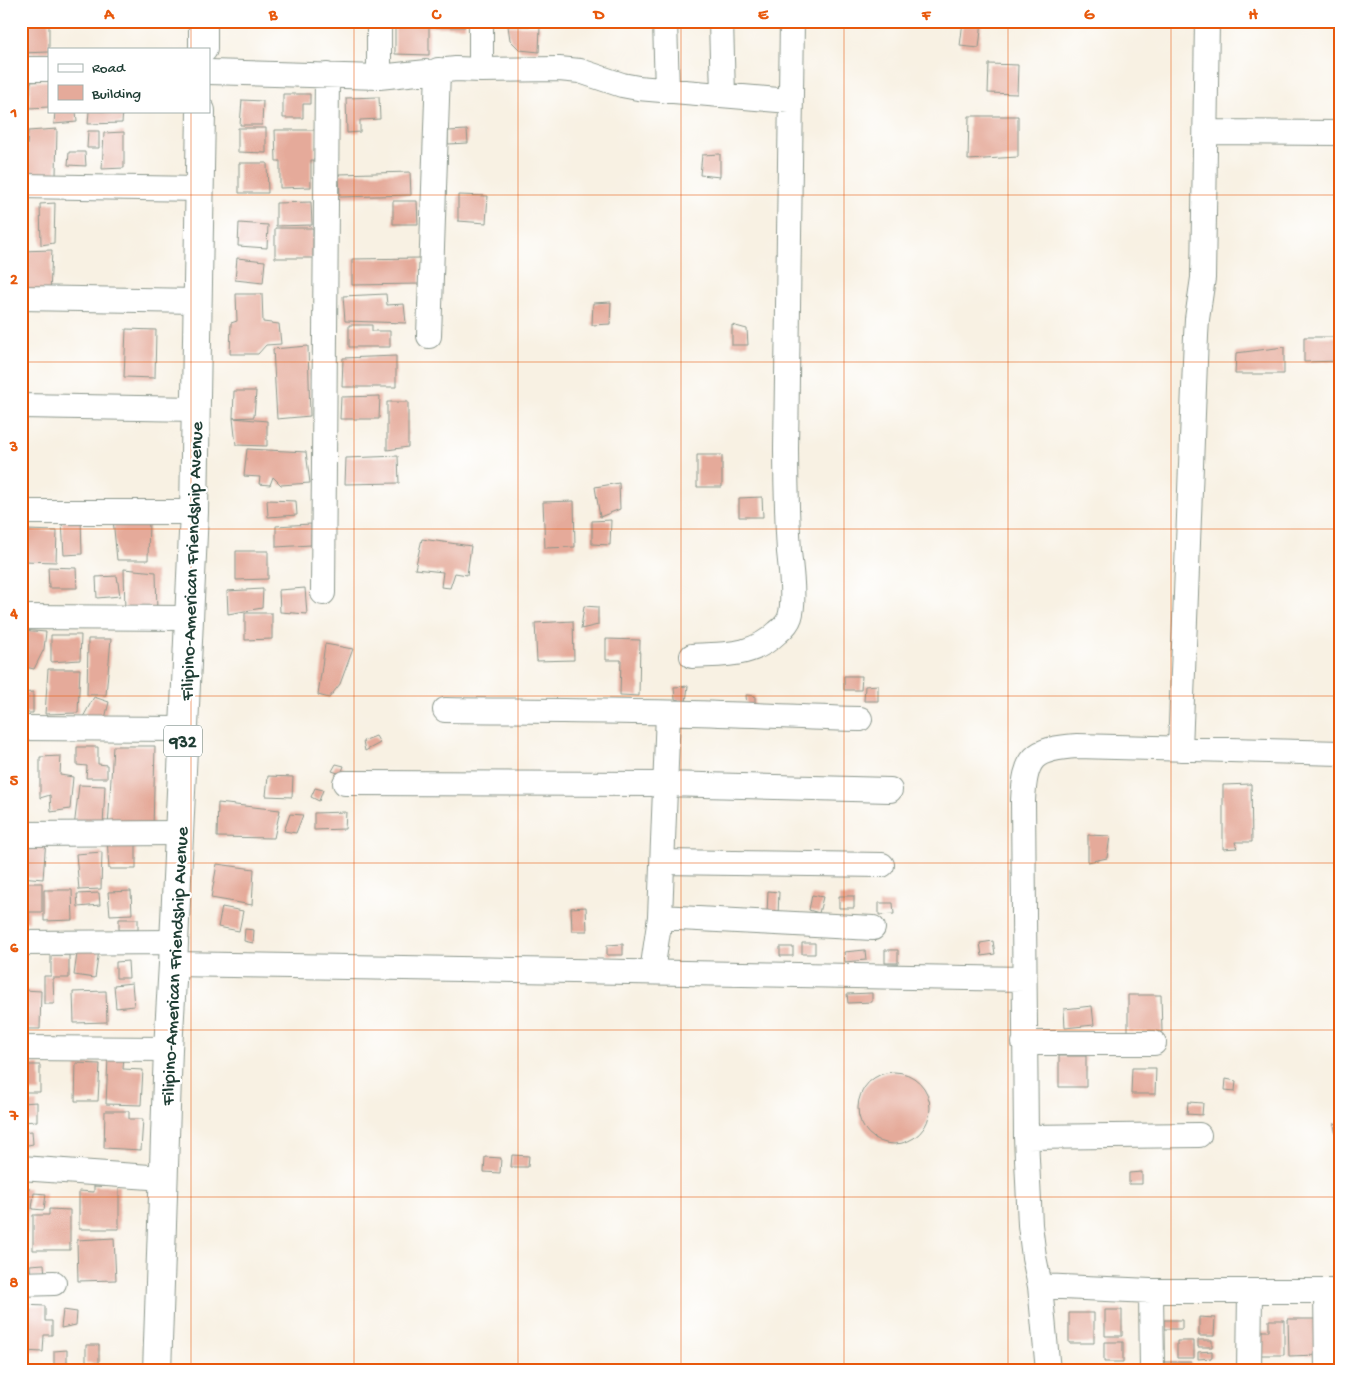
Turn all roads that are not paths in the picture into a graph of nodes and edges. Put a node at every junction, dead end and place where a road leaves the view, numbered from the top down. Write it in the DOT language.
graph roads {
  1 [pos="203,21"];
  2 [pos="380,21"];
  3 [pos="481,21"];
  4 [pos="666,21"];
  5 [pos="721,21"];
  6 [pos="792,21"];
  7 [pos="1207,21"];
  8 [pos="203,48"];
  9 [pos="21,69"];
  10 [pos="48,69"];
  11 [pos="438,70"];
  12 [pos="481,70"];
  13 [pos="210,72"];
  14 [pos="327,75"];
  15 [pos="379,77"];
  16 [pos="667,91"];
  17 [pos="722,95"];
  18 [pos="790,101"];
  19 [pos="201,112"];
  20 [pos="1206,132"];
  21 [pos="1341,133"];
  22 [pos="21,186"];
  23 [pos="199,189"];
  24 [pos="21,298"];
  25 [pos="198,301"];
  26 [pos="429,336"];
  27 [pos="21,406"];
  28 [pos="197,409"];
  29 [pos="21,512"];
  30 [pos="194,512"];
  31 [pos="323,593"];
  32 [pos="21,616"];
  33 [pos="189,618"];
  34 [pos="692,656"];
  35 [pos="445,710"];
  36 [pos="668,713"];
  37 [pos="860,718"];
  38 [pos="21,728"];
  39 [pos="183,729"];
  40 [pos="1180,749"];
  41 [pos="1341,753"];
  42 [pos="345,783"];
  43 [pos="666,784"];
  44 [pos="890,790"];
  45 [pos="179,833"];
  46 [pos="21,834"];
  47 [pos="663,862"];
  48 [pos="882,865"];
  49 [pos="660,918"];
  50 [pos="873,928"];
  51 [pos="21,942"];
  52 [pos="174,953"];
  53 [pos="652,972"];
  54 [pos="1024,979"];
  55 [pos="1024,1043"];
  56 [pos="1154,1043"];
  57 [pos="21,1048"];
  58 [pos="168,1049"];
  59 [pos="1199,1135"];
  60 [pos="1026,1137"];
  61 [pos="21,1168"];
  62 [pos="164,1178"];
  63 [pos="54,1283"];
  64 [pos="21,1284"];
  65 [pos="1040,1286"];
  66 [pos="1151,1291"];
  67 [pos="1334,1291"];
  68 [pos="1250,1292"];
  69 [pos="157,1371"];
  70 [pos="1048,1371"];
  71 [pos="1152,1371"];
  72 [pos="1249,1371"];
  73 [pos="1328,1371"];
  1 -- 8 [label="main road"];
  2 -- 15 [label="street"];
  3 -- 12 [label="street"];
  4 -- 16 [label="street"];
  5 -- 17 [label="street"];
  6 -- 18 [label="street"];
  7 -- 20 [label="street"];
  9 -- 10 [label="street"];
  11 -- 12 [label="street"];
  11 -- 15 [label="street"];
  11 -- 26 [label="street"];
  12 -- 16 [label="street"];
  13 -- 14 [label="street"];
  14 -- 15 [label="street"];
  14 -- 31 [label="street"];
  16 -- 17 [label="street"];
  17 -- 18 [label="street"];
  18 -- 34 [label="street"];
  19 -- 23 [label="main road, Filipino-American Friendship Avenue / 932"];
  20 -- 21 [label="street"];
  20 -- 40 [label="street"];
  22 -- 23 [label="street"];
  23 -- 25 [label="main road, Filipino-American Friendship Avenue / 932"];
  24 -- 25 [label="street"];
  25 -- 28 [label="main road, Filipino-American Friendship Avenue / 932"];
  27 -- 28 [label="street"];
  28 -- 30 [label="main road, Filipino-American Friendship Avenue / 932"];
  29 -- 30 [label="street"];
  30 -- 33 [label="main road, Filipino-American Friendship Avenue / 932"];
  32 -- 33 [label="street"];
  33 -- 39 [label="main road, Filipino-American Friendship Avenue / 932"];
  35 -- 36 [label="street"];
  36 -- 37 [label="street"];
  36 -- 43 [label="street"];
  38 -- 39 [label="street"];
  39 -- 45 [label="main road, Filipino-American Friendship Avenue / 932"];
  40 -- 41 [label="street"];
  40 -- 54 [label="street"];
  42 -- 43 [label="street"];
  43 -- 44 [label="street"];
  43 -- 47 [label="street"];
  45 -- 46 [label="street"];
  45 -- 52 [label="main road, Filipino-American Friendship Avenue / 932"];
  47 -- 48 [label="street"];
  47 -- 49 [label="street"];
  49 -- 50 [label="street"];
  49 -- 53 [label="street"];
  51 -- 52 [label="street"];
  52 -- 53 [label="street"];
  52 -- 58 [label="main road, Filipino-American Friendship Avenue / 932"];
  53 -- 54 [label="street"];
  54 -- 55 [label="street"];
  55 -- 56 [label="street"];
  55 -- 60 [label="street"];
  57 -- 58 [label="street"];
  58 -- 62 [label="main road, Filipino-American Friendship Avenue / 932"];
  59 -- 60 [label="street"];
  60 -- 65 [label="street"];
  61 -- 62 [label="street"];
  62 -- 69 [label="main road, Filipino-American Friendship Avenue / 932"];
  63 -- 64 [label="street"];
  65 -- 66 [label="street"];
  65 -- 70 [label="street"];
  66 -- 68 [label="street"];
  66 -- 71 [label="street"];
  67 -- 68 [label="street"];
  67 -- 73 [label="street"];
  68 -- 72 [label="street"];
}
